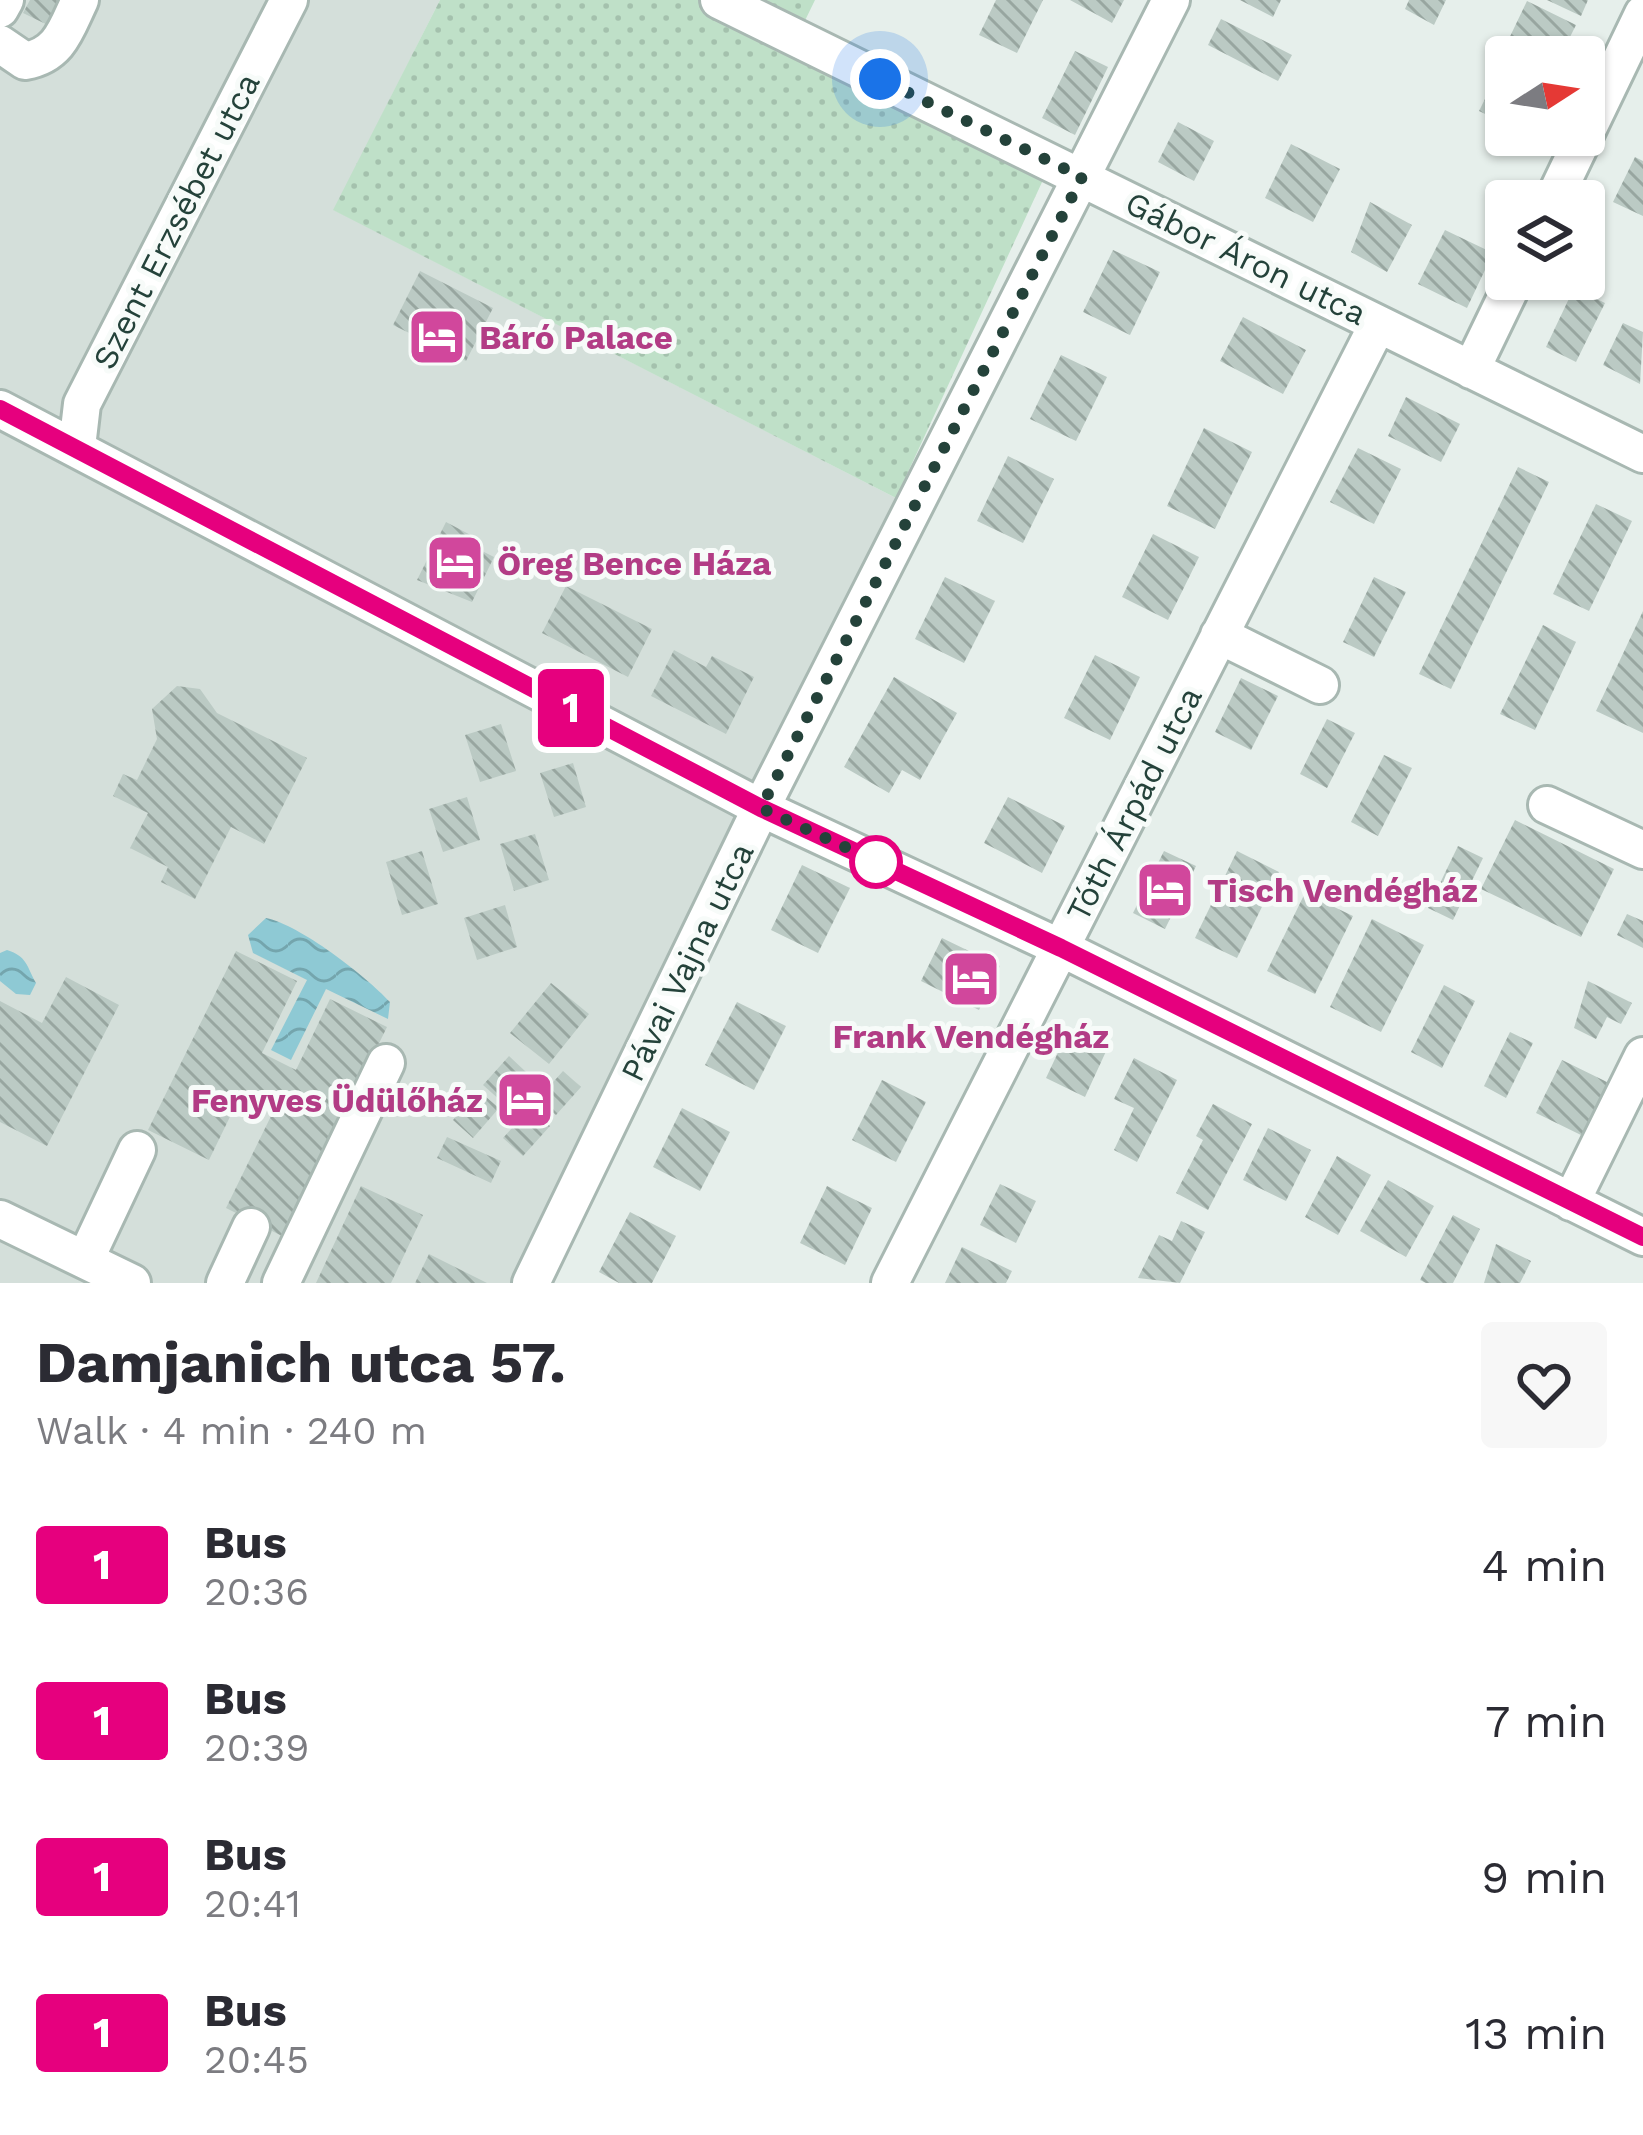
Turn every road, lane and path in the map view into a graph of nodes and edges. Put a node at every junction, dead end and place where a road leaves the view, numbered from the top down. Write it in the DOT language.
graph roads {
  1 [pos="5,0"];
  2 [pos="80,0"];
  3 [pos="290,0"];
  4 [pos="719,0"];
  5 [pos="1171,0"];
  6 [pos="0,10"];
  7 [pos="1643,14"];
  8 [pos="0,44"];
  9 [pos="1082,177"];
  10 [pos="1563,180"];
  11 [pos="1505,300"];
  12 [pos="1378,324"];
  13 [pos="1471,370"];
  14 [pos="0,409"];
  15 [pos="77,448"];
  16 [pos="1643,454"];
  17 [pos="1220,635"];
  18 [pos="1320,685"];
  19 [pos="1547,805"];
  20 [pos="761,808"];
  21 [pos="1643,850"];
  22 [pos="1061,948"];
  23 [pos="1643,1056"];
  24 [pos="386,1063"];
  25 [pos="137,1150"];
  26 [pos="1571,1202"];
  27 [pos="0,1219"];
  28 [pos="251,1227"];
  29 [pos="1643,1237"];
  30 [pos="85,1260"];
  31 [pos="132,1283"];
  32 [pos="225,1283"];
  33 [pos="281,1283"];
  34 [pos="532,1283"];
  35 [pos="890,1283"];
  1 -- 6 [label="street"];
  2 -- 8 [label="street"];
  3 -- 15 [label="street, Szent Erzsébet utca"];
  4 -- 9 [label="street, Gábor Áron utca"];
  5 -- 9 [label="street, Pávai Vajna utca"];
  7 -- 10 [label="street"];
  9 -- 12 [label="street, Gábor Áron utca"];
  9 -- 20 [label="street, Pávai Vajna utca"];
  11 -- 13 [label="street"];
  12 -- 13 [label="street, Gábor Áron utca"];
  12 -- 17 [label="street, Tóth Árpád utca"];
  13 -- 16 [label="street, Gábor Áron utca"];
  14 -- 15 [label="street"];
  15 -- 20 [label="street"];
  17 -- 18 [label="street"];
  17 -- 22 [label="street, Tóth Árpád utca"];
  19 -- 21 [label="street"];
  20 -- 22 [label="street"];
  20 -- 34 [label="street, Pávai Vajna utca"];
  22 -- 26 [label="street"];
  22 -- 35 [label="street, Tóth Árpád utca"];
  23 -- 26 [label="street"];
  24 -- 33 [label="street"];
  25 -- 30 [label="street"];
  26 -- 29 [label="street"];
  27 -- 30 [label="street"];
  28 -- 32 [label="street"];
  30 -- 31 [label="street"];
}
